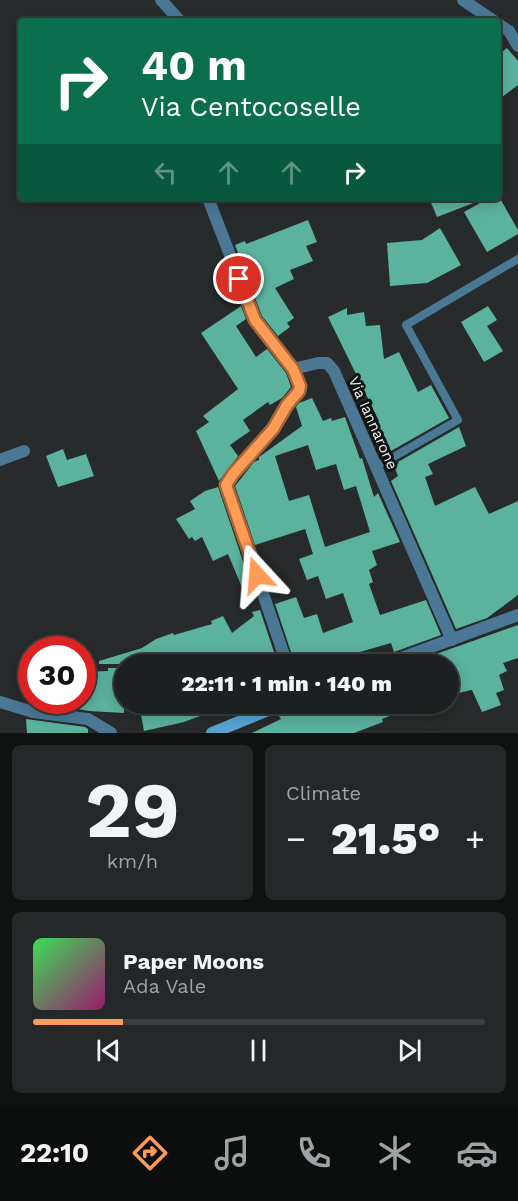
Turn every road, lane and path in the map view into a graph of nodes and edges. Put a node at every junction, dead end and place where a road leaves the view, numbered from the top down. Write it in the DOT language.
graph roads {
  1 [pos="161,0"];
  2 [pos="463,0"];
  3 [pos="177,18"];
  4 [pos="490,18"];
  5 [pos="501,26"];
  6 [pos="518,46"];
  7 [pos="209,201"];
  8 [pos="518,259"];
  9 [pos="293,369"];
  10 [pos="24,451"];
  11 [pos="0,460"];
  12 [pos="376,467"];
  13 [pos="518,615"];
  14 [pos="452,640"];
  15 [pos="284,654"];
  16 [pos="413,654"];
  17 [pos="0,702"];
  18 [pos="259,714"];
  19 [pos="111,733"];
  20 [pos="212,733"];
  1 -- 3 [label="street"];
  2 -- 4 [label="street"];
  5 -- 6 [label="street"];
  7 -- 9 [label="street"];
  8 -- 12 [label="lane"];
  9 -- 12 [label="street, Via Iannarone"];
  9 -- 15 [label="street"];
  10 -- 11 [label="street"];
  12 -- 14 [label="street, Via Iannarone"];
  13 -- 14 [label="street"];
  14 -- 16 [label="street"];
  17 -- 19 [label="street"];
  18 -- 20 [label="street"];
}
